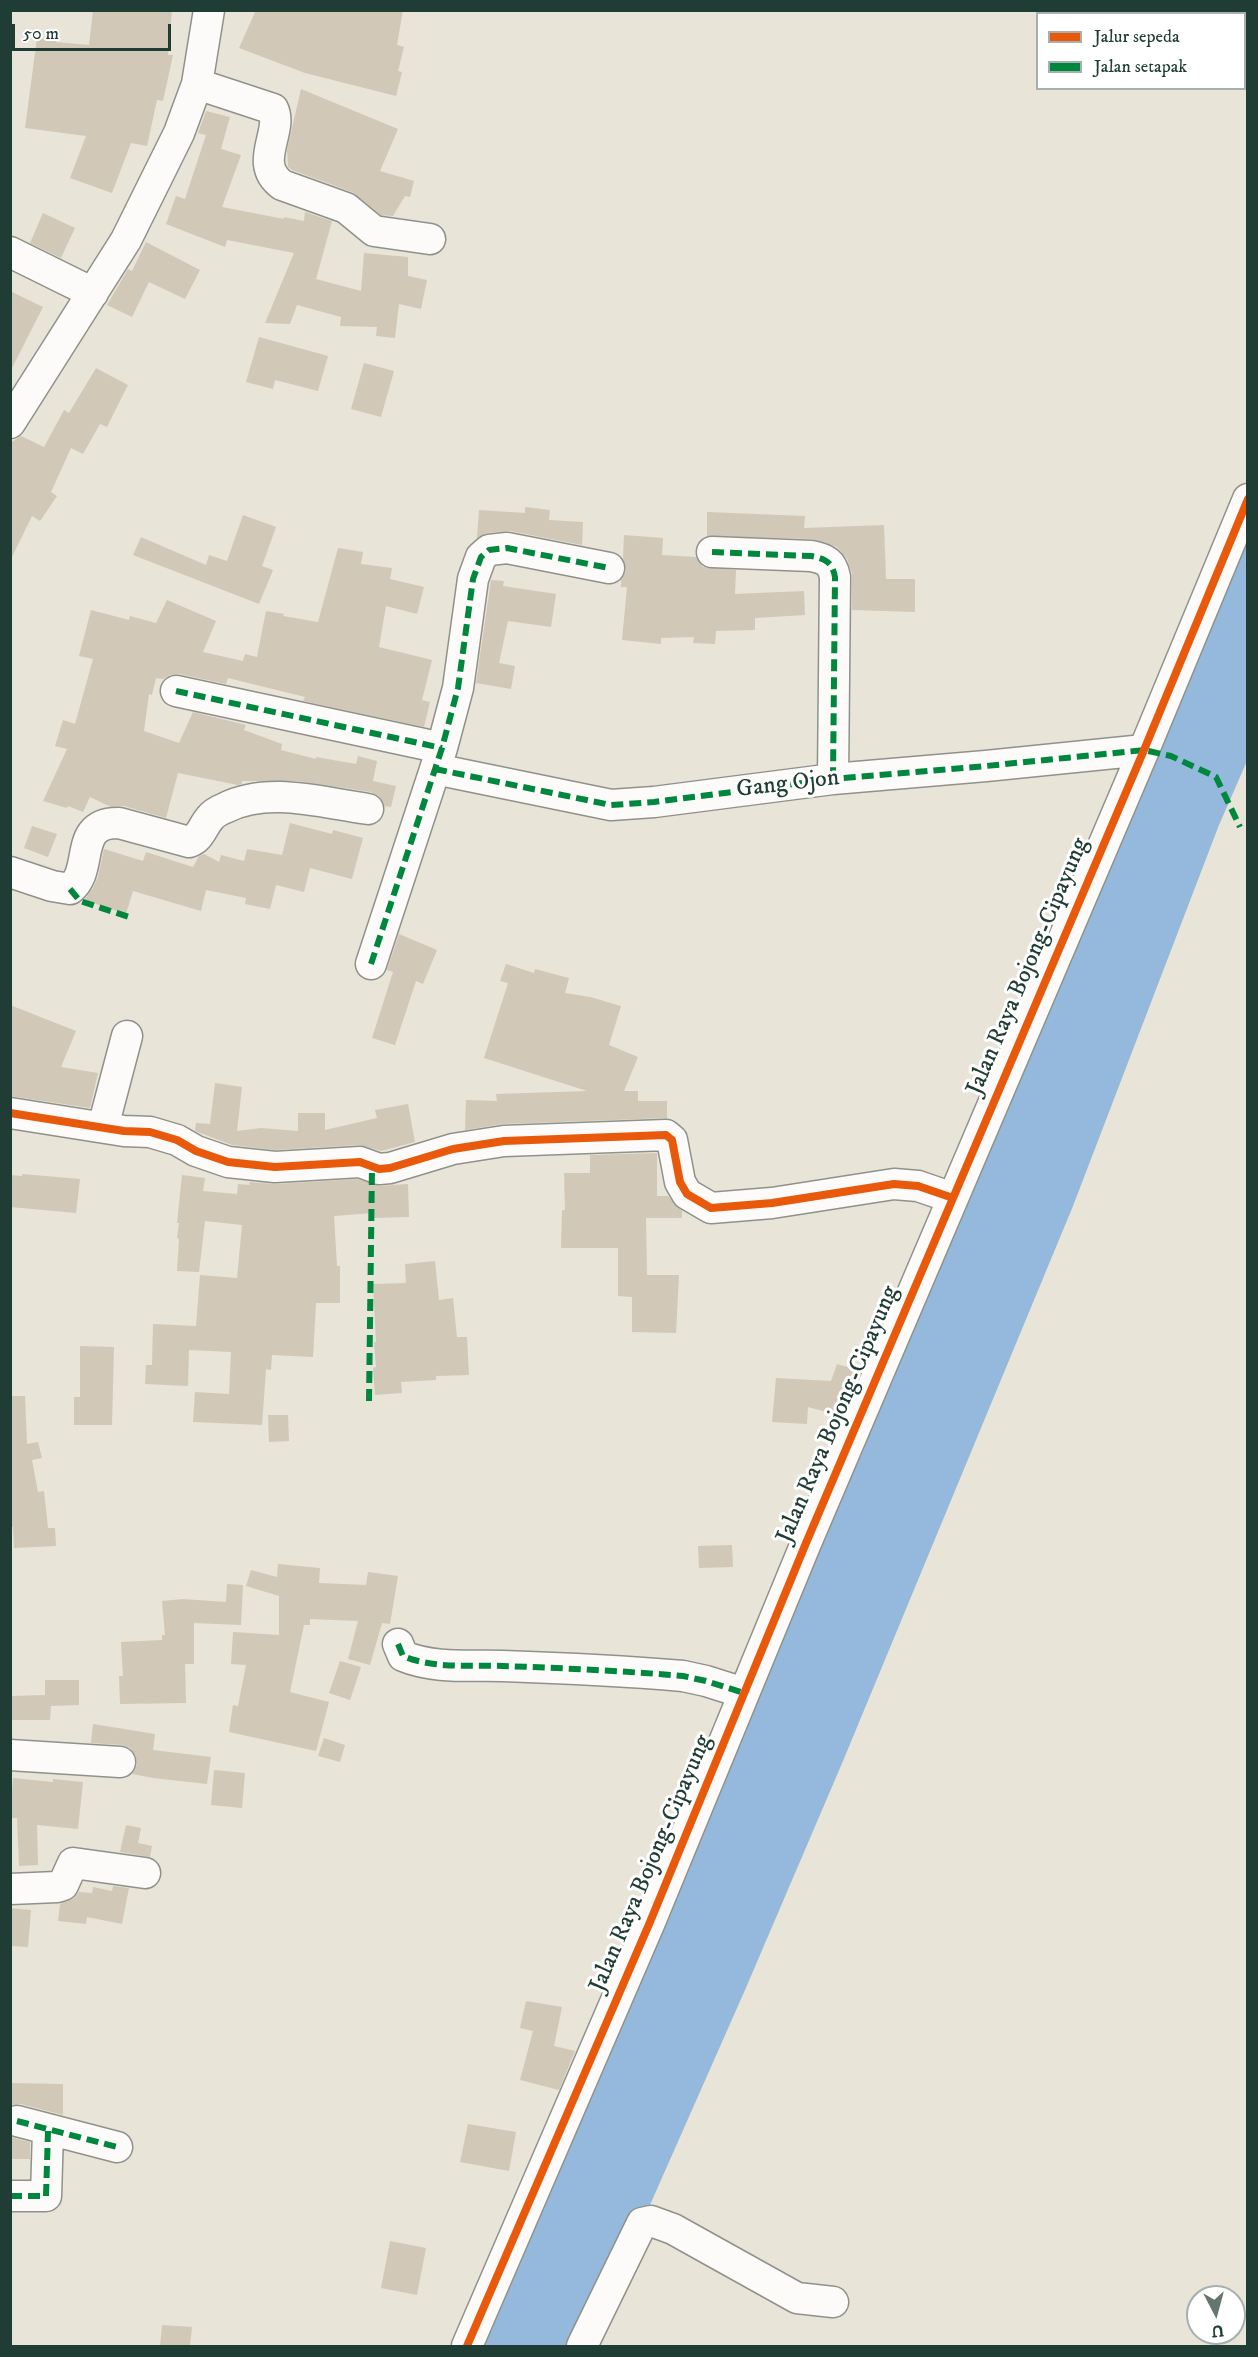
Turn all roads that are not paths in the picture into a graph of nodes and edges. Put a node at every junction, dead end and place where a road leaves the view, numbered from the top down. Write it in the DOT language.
graph roads {
  1 [pos="209,10"];
  2 [pos="198,84"];
  3 [pos="430,239"];
  4 [pos="10,252"];
  5 [pos="93,293"];
  6 [pos="10,423"];
  7 [pos="1248,499"];
  8 [pos="712,552"];
  9 [pos="609,568"];
  10 [pos="176,691"];
  11 [pos="1144,750"];
  12 [pos="438,759"];
  13 [pos="833,778"];
  14 [pos="368,809"];
  15 [pos="10,872"];
  16 [pos="371,964"];
  17 [pos="127,1036"];
  18 [pos="10,1113"];
  19 [pos="103,1127"];
  20 [pos="953,1198"];
  21 [pos="398,1644"];
  22 [pos="744,1693"];
  23 [pos="10,1755"];
  24 [pos="120,1762"];
  25 [pos="145,1873"];
  26 [pos="10,1888"];
  27 [pos="16,2121"];
  28 [pos="48,2131"];
  29 [pos="117,2147"];
  30 [pos="10,2196"];
  31 [pos="833,2302"];
  32 [pos="467,2346"];
  33 [pos="582,2346"];
  1 -- 2 [label="street"];
  2 -- 3 [label="street"];
  2 -- 5 [label="street"];
  4 -- 5 [label="street"];
  5 -- 6 [label="street"];
  7 -- 11 [label="street, Jalan Raya Bojong-Cipayung"];
  8 -- 13 [label="street"];
  9 -- 12 [label="street"];
  10 -- 12 [label="street, Gang Ojon"];
  11 -- 13 [label="street, Gang Ojon"];
  11 -- 20 [label="street, Jalan Raya Bojong-Cipayung"];
  12 -- 13 [label="street, Gang Ojon"];
  12 -- 16 [label="street"];
  14 -- 15 [label="street"];
  17 -- 19 [label="street"];
  18 -- 19 [label="street"];
  19 -- 20 [label="street"];
  20 -- 22 [label="street, Jalan Raya Bojong-Cipayung"];
  21 -- 22 [label="street"];
  22 -- 32 [label="street, Jalan Raya Bojong-Cipayung"];
  23 -- 24 [label="street"];
  25 -- 26 [label="street"];
  27 -- 28 [label="street"];
  28 -- 29 [label="street"];
  28 -- 30 [label="street"];
  31 -- 33 [label="street"];
}
